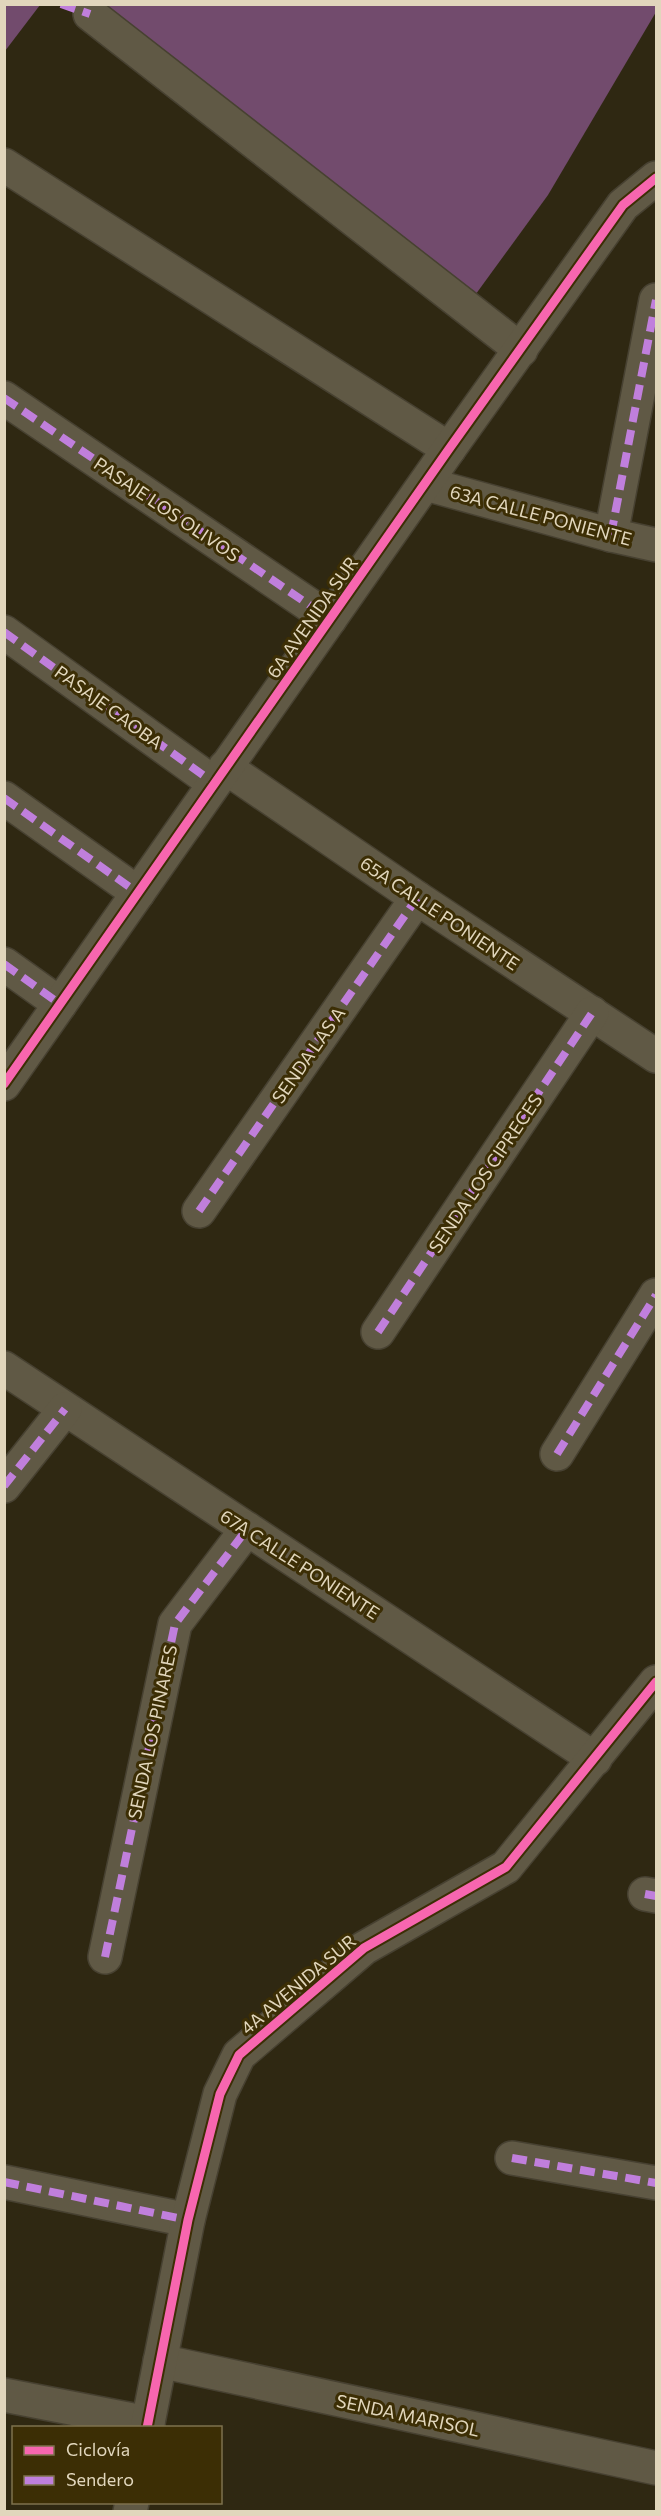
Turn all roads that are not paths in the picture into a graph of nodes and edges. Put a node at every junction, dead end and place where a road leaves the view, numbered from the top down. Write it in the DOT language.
graph roads {
  1 [pos="90,14"];
  2 [pos="4,165"];
  3 [pos="657,178"];
  4 [pos="657,300"];
  5 [pos="521,350"];
  6 [pos="4,398"];
  7 [pos="449,449"];
  8 [pos="426,484"];
  9 [pos="611,535"];
  10 [pos="657,545"];
  11 [pos="330,619"];
  12 [pos="4,632"];
  13 [pos="220,775"];
  14 [pos="4,798"];
  15 [pos="138,893"];
  16 [pos="417,898"];
  17 [pos="4,964"];
  18 [pos="60,1004"];
  19 [pos="592,1013"];
  20 [pos="657,1056"];
  21 [pos="4,1084"];
  22 [pos="199,1211"];
  23 [pos="657,1295"];
  24 [pos="378,1332"];
  25 [pos="4,1368"];
  26 [pos="65,1408"];
  27 [pos="557,1454"];
  28 [pos="4,1486"];
  29 [pos="247,1529"];
  30 [pos="657,1682"];
  31 [pos="595,1759"];
  32 [pos="105,1957"];
  33 [pos="512,2157"];
  34 [pos="4,2182"];
  35 [pos="657,2183"];
  36 [pos="188,2220"];
  37 [pos="160,2361"];
  38 [pos="4,2395"];
  39 [pos="147,2425"];
  40 [pos="657,2468"];
  1 -- 5 [label="street"];
  2 -- 7 [label="street"];
  3 -- 5 [label="street, 6A AVENIDA SUR"];
  4 -- 9 [label="street"];
  5 -- 7 [label="street, 6A AVENIDA SUR"];
  6 -- 11 [label="street, PASAJE LOS OLIVOS"];
  7 -- 8 [label="street, 6A AVENIDA SUR"];
  8 -- 9 [label="street, 63A CALLE PONIENTE"];
  8 -- 11 [label="street, 6A AVENIDA SUR"];
  9 -- 10 [label="street, 63A CALLE PONIENTE"];
  11 -- 13 [label="street, 6A AVENIDA SUR"];
  12 -- 13 [label="street, PASAJE CAOBA"];
  13 -- 15 [label="street, 6A AVENIDA SUR"];
  13 -- 16 [label="street, 65A CALLE PONIENTE"];
  14 -- 15 [label="street"];
  15 -- 18 [label="street, 6A AVENIDA SUR"];
  16 -- 19 [label="street, 65A CALLE PONIENTE"];
  16 -- 22 [label="street, SENDA LAS A"];
  17 -- 18 [label="street"];
  18 -- 21 [label="street, 6A AVENIDA SUR"];
  19 -- 20 [label="street, 65A CALLE PONIENTE"];
  19 -- 24 [label="street, SENDA LOS CIPRECES"];
  23 -- 27 [label="street"];
  25 -- 26 [label="street, 67A CALLE PONIENTE"];
  26 -- 28 [label="street"];
  26 -- 29 [label="street, 67A CALLE PONIENTE"];
  29 -- 31 [label="street, 67A CALLE PONIENTE"];
  29 -- 32 [label="street, SENDA LOS PINARES"];
  30 -- 31 [label="street, 4A AVENIDA SUR"];
  31 -- 36 [label="street, 4A AVENIDA SUR"];
  33 -- 35 [label="street"];
  34 -- 36 [label="street"];
  36 -- 37 [label="street, 4A AVENIDA SUR"];
  37 -- 39 [label="street, 4A AVENIDA SUR"];
  37 -- 40 [label="street, SENDA MARISOL"];
  38 -- 39 [label="street"];
}
